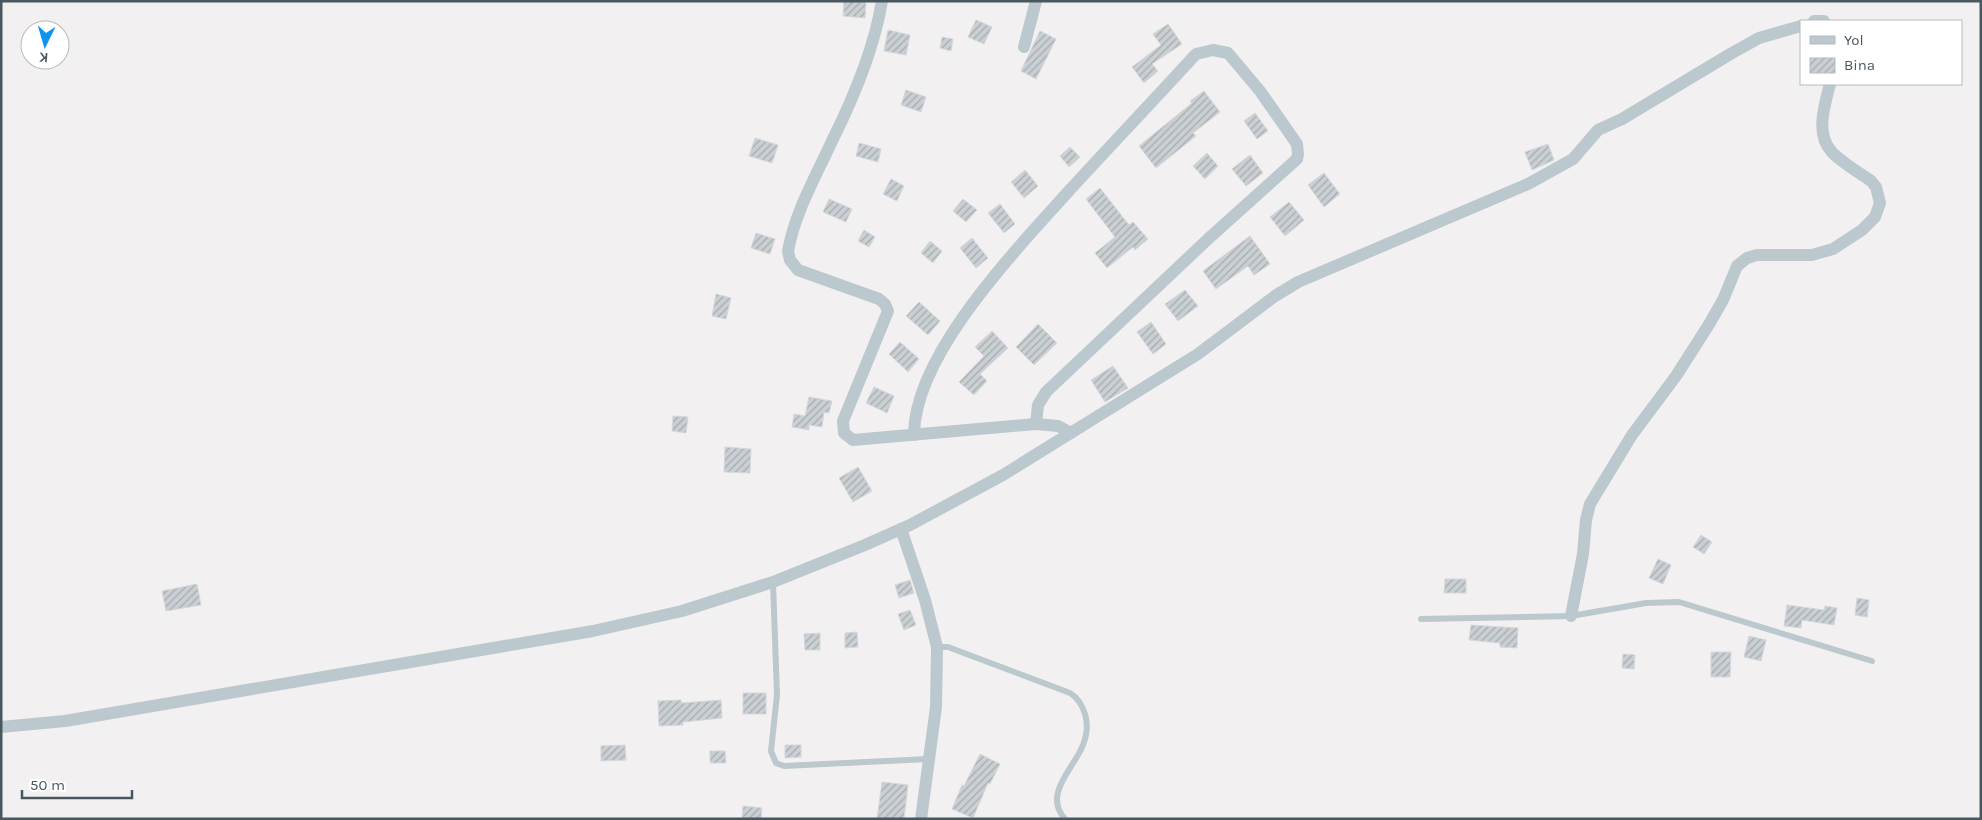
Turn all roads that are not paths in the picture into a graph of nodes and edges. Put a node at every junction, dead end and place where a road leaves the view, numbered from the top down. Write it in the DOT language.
graph roads {
  1 [pos="882,1"];
  2 [pos="1036,1"];
  3 [pos="1800,26"];
  4 [pos="1024,47"];
  5 [pos="1830,85"];
  6 [pos="1036,424"];
  7 [pos="1071,433"];
  8 [pos="914,435"];
  9 [pos="901,529"];
  10 [pos="773,582"];
  11 [pos="1571,616"];
  12 [pos="1421,619"];
  13 [pos="937,647"];
  14 [pos="1872,661"];
  15 [pos="1,727"];
  16 [pos="928,759"];
  17 [pos="920,819"];
  18 [pos="1064,819"];
  1 -- 8 [label="street"];
  2 -- 4 [label="street"];
  3 -- 7 [label="street"];
  5 -- 11 [label="street"];
  6 -- 7 [label="street"];
  6 -- 8 [label="street"];
  6 -- 8 [label="street"];
  7 -- 9 [label="street"];
  9 -- 10 [label="street"];
  9 -- 13 [label="street"];
  10 -- 15 [label="street"];
  10 -- 16 [label="lane"];
  11 -- 12 [label="lane"];
  11 -- 14 [label="lane"];
  13 -- 16 [label="street"];
  13 -- 18 [label="lane"];
  16 -- 17 [label="street"];
}
